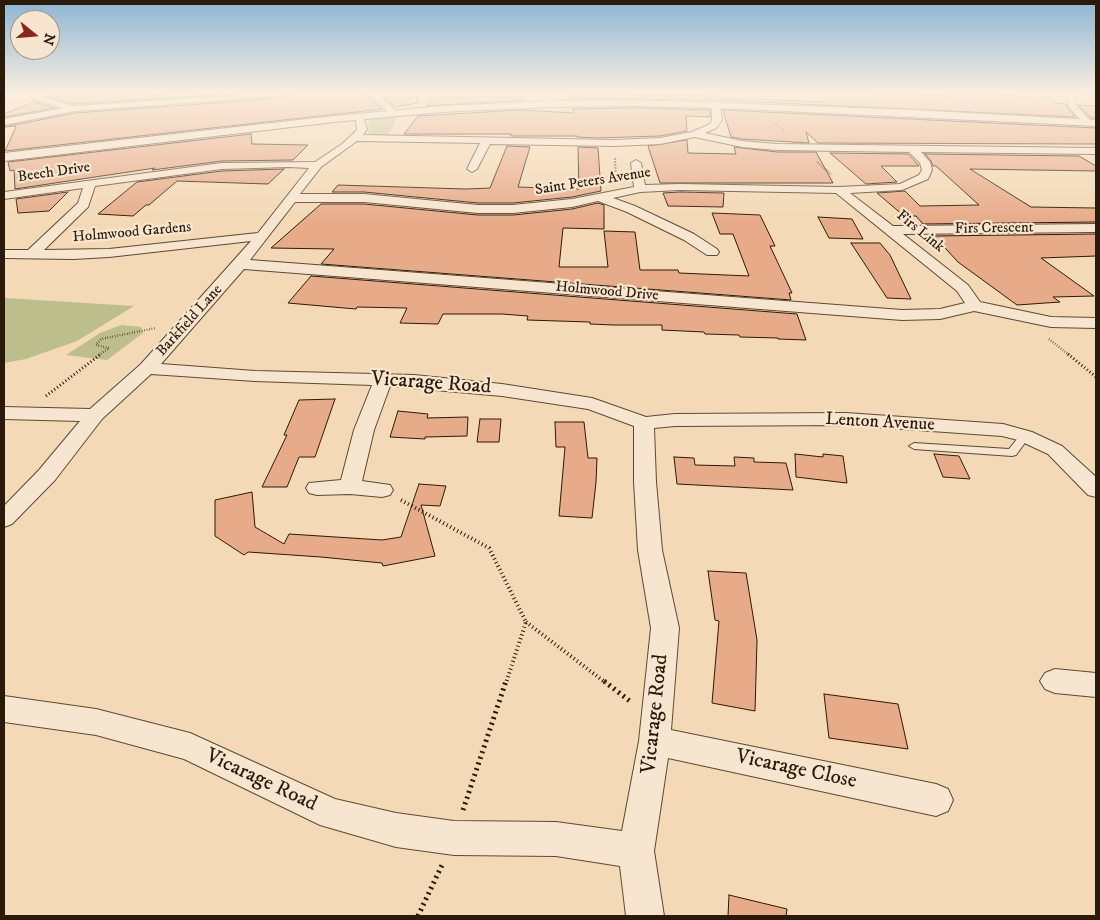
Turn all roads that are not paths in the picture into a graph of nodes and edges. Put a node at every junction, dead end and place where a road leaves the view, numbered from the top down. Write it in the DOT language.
graph roads {
  1 [pos="195,135"];
  2 [pos="357,135"];
  3 [pos="690,135"];
  4 [pos="698,135"];
  5 [pos="355,138"];
  6 [pos="486,140"];
  7 [pos="912,149"];
  8 [pos="1096,151"];
  9 [pos="4,157"];
  10 [pos="636,163"];
  11 [pos="317,165"];
  12 [pos="472,169"];
  13 [pos="90,184"];
  14 [pos="640,189"];
  15 [pos="839,190"];
  16 [pos="4,195"];
  17 [pos="291,198"];
  18 [pos="601,198"];
  19 [pos="1096,228"];
  20 [pos="892,230"];
  21 [pos="263,236"];
  22 [pos="712,252"];
  23 [pos="4,254"];
  24 [pos="32,255"];
  25 [pos="240,264"];
  26 [pos="974,306"];
  27 [pos="1096,323"];
  28 [pos="148,368"];
  29 [pos="383,380"];
  30 [pos="4,413"];
  31 [pos="95,416"];
  32 [pos="644,423"];
  33 [pos="1025,436"];
  34 [pos="914,446"];
  35 [pos="350,487"];
  36 [pos="317,488"];
  37 [pos="382,490"];
  38 [pos="1096,490"];
  39 [pos="4,519"];
  40 [pos="1055,681"];
  41 [pos="1096,685"];
  42 [pos="4,709"];
  43 [pos="656,731"];
  44 [pos="936,800"];
  45 [pos="636,851"];
  46 [pos="646,916"];
  1 -- 9 [label="street"];
  2 -- 5 [label="street"];
  3 -- 6 [label="street"];
  4 -- 7 [label="street"];
  5 -- 6 [label="street"];
  5 -- 11 [label="street, Barkfield Lane"];
  6 -- 12 [label="street"];
  7 -- 8 [label="street"];
  7 -- 15 [label="street, Saint Peters Avenue"];
  10 -- 14 [label="street"];
  11 -- 13 [label="street, Beech Drive"];
  11 -- 17 [label="street, Barkfield Lane"];
  13 -- 16 [label="street, Beech Drive"];
  13 -- 24 [label="street"];
  14 -- 15 [label="street, Saint Peters Avenue"];
  14 -- 18 [label="street, Saint Peters Avenue"];
  15 -- 20 [label="street, Firs Link"];
  17 -- 18 [label="street, Saint Peters Avenue"];
  17 -- 21 [label="street, Barkfield Lane"];
  18 -- 22 [label="street"];
  19 -- 20 [label="street, Firs Crescent"];
  20 -- 26 [label="street, Firs Link"];
  21 -- 24 [label="street, Holmwood Gardens"];
  21 -- 25 [label="street, Barkfield Lane"];
  23 -- 24 [label="street, Holmwood Gardens"];
  25 -- 26 [label="street, Holmwood Drive"];
  25 -- 28 [label="street, Barkfield Lane"];
  26 -- 27 [label="street"];
  28 -- 29 [label="street, Vicarage Road"];
  28 -- 31 [label="street, Barkfield Lane"];
  29 -- 32 [label="street, Vicarage Road"];
  29 -- 35 [label="street"];
  30 -- 31 [label="street"];
  31 -- 39 [label="street, Barkfield Lane"];
  32 -- 33 [label="street, Lenton Avenue"];
  32 -- 43 [label="street, Vicarage Road"];
  33 -- 34 [label="lane"];
  33 -- 38 [label="street, Lenton Avenue"];
  35 -- 36 [label="street"];
  35 -- 37 [label="street"];
  40 -- 41 [label="street"];
  42 -- 45 [label="street, Vicarage Road"];
  43 -- 44 [label="street, Vicarage Close"];
  43 -- 45 [label="street, Vicarage Road"];
  45 -- 46 [label="street"];
}
